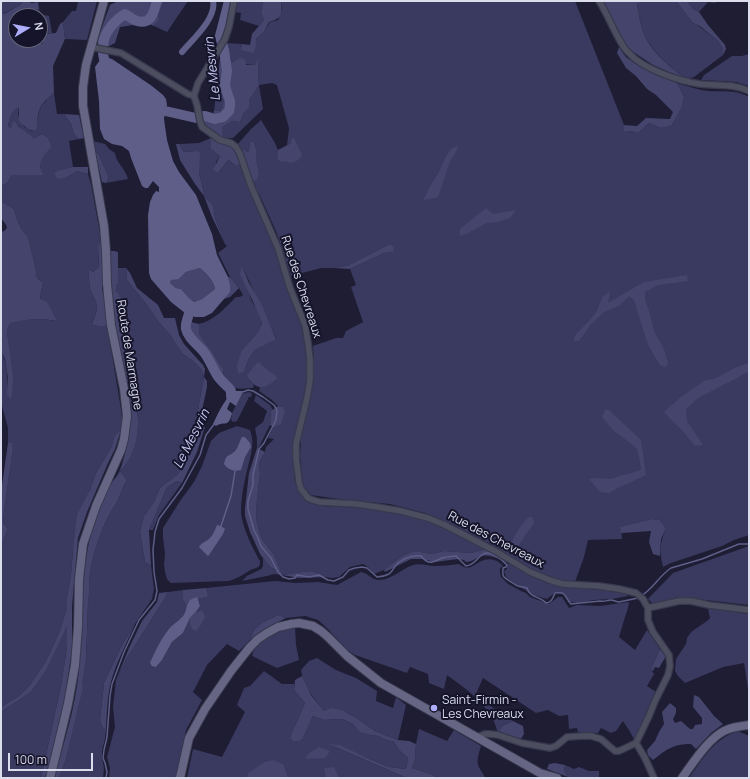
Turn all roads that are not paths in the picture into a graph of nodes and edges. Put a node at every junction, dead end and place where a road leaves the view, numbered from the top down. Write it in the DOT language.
graph roads {
  1 [pos="104,1"];
  2 [pos="234,1"];
  3 [pos="599,1"];
  4 [pos="94,48"];
  5 [pos="749,91"];
  6 [pos="194,96"];
  7 [pos="648,608"];
  8 [pos="749,610"];
  9 [pos="749,725"];
  10 [pos="478,737"];
  11 [pos="636,743"];
  12 [pos="50,778"];
  13 [pos="180,778"];
  14 [pos="557,778"];
  15 [pos="654,778"];
  16 [pos="682,778"];
  1 -- 4 [label="main road, Route de Marmagne"];
  2 -- 6 [label="street"];
  3 -- 5 [label="street"];
  4 -- 6 [label="street"];
  4 -- 12 [label="main road, Route de Marmagne"];
  6 -- 7 [label="street, Rue des Chevreaux"];
  7 -- 8 [label="street"];
  7 -- 11 [label="street"];
  9 -- 16 [label="main road"];
  10 -- 11 [label="street"];
  10 -- 13 [label="main road"];
  10 -- 14 [label="main road"];
  11 -- 15 [label="street"];
}
